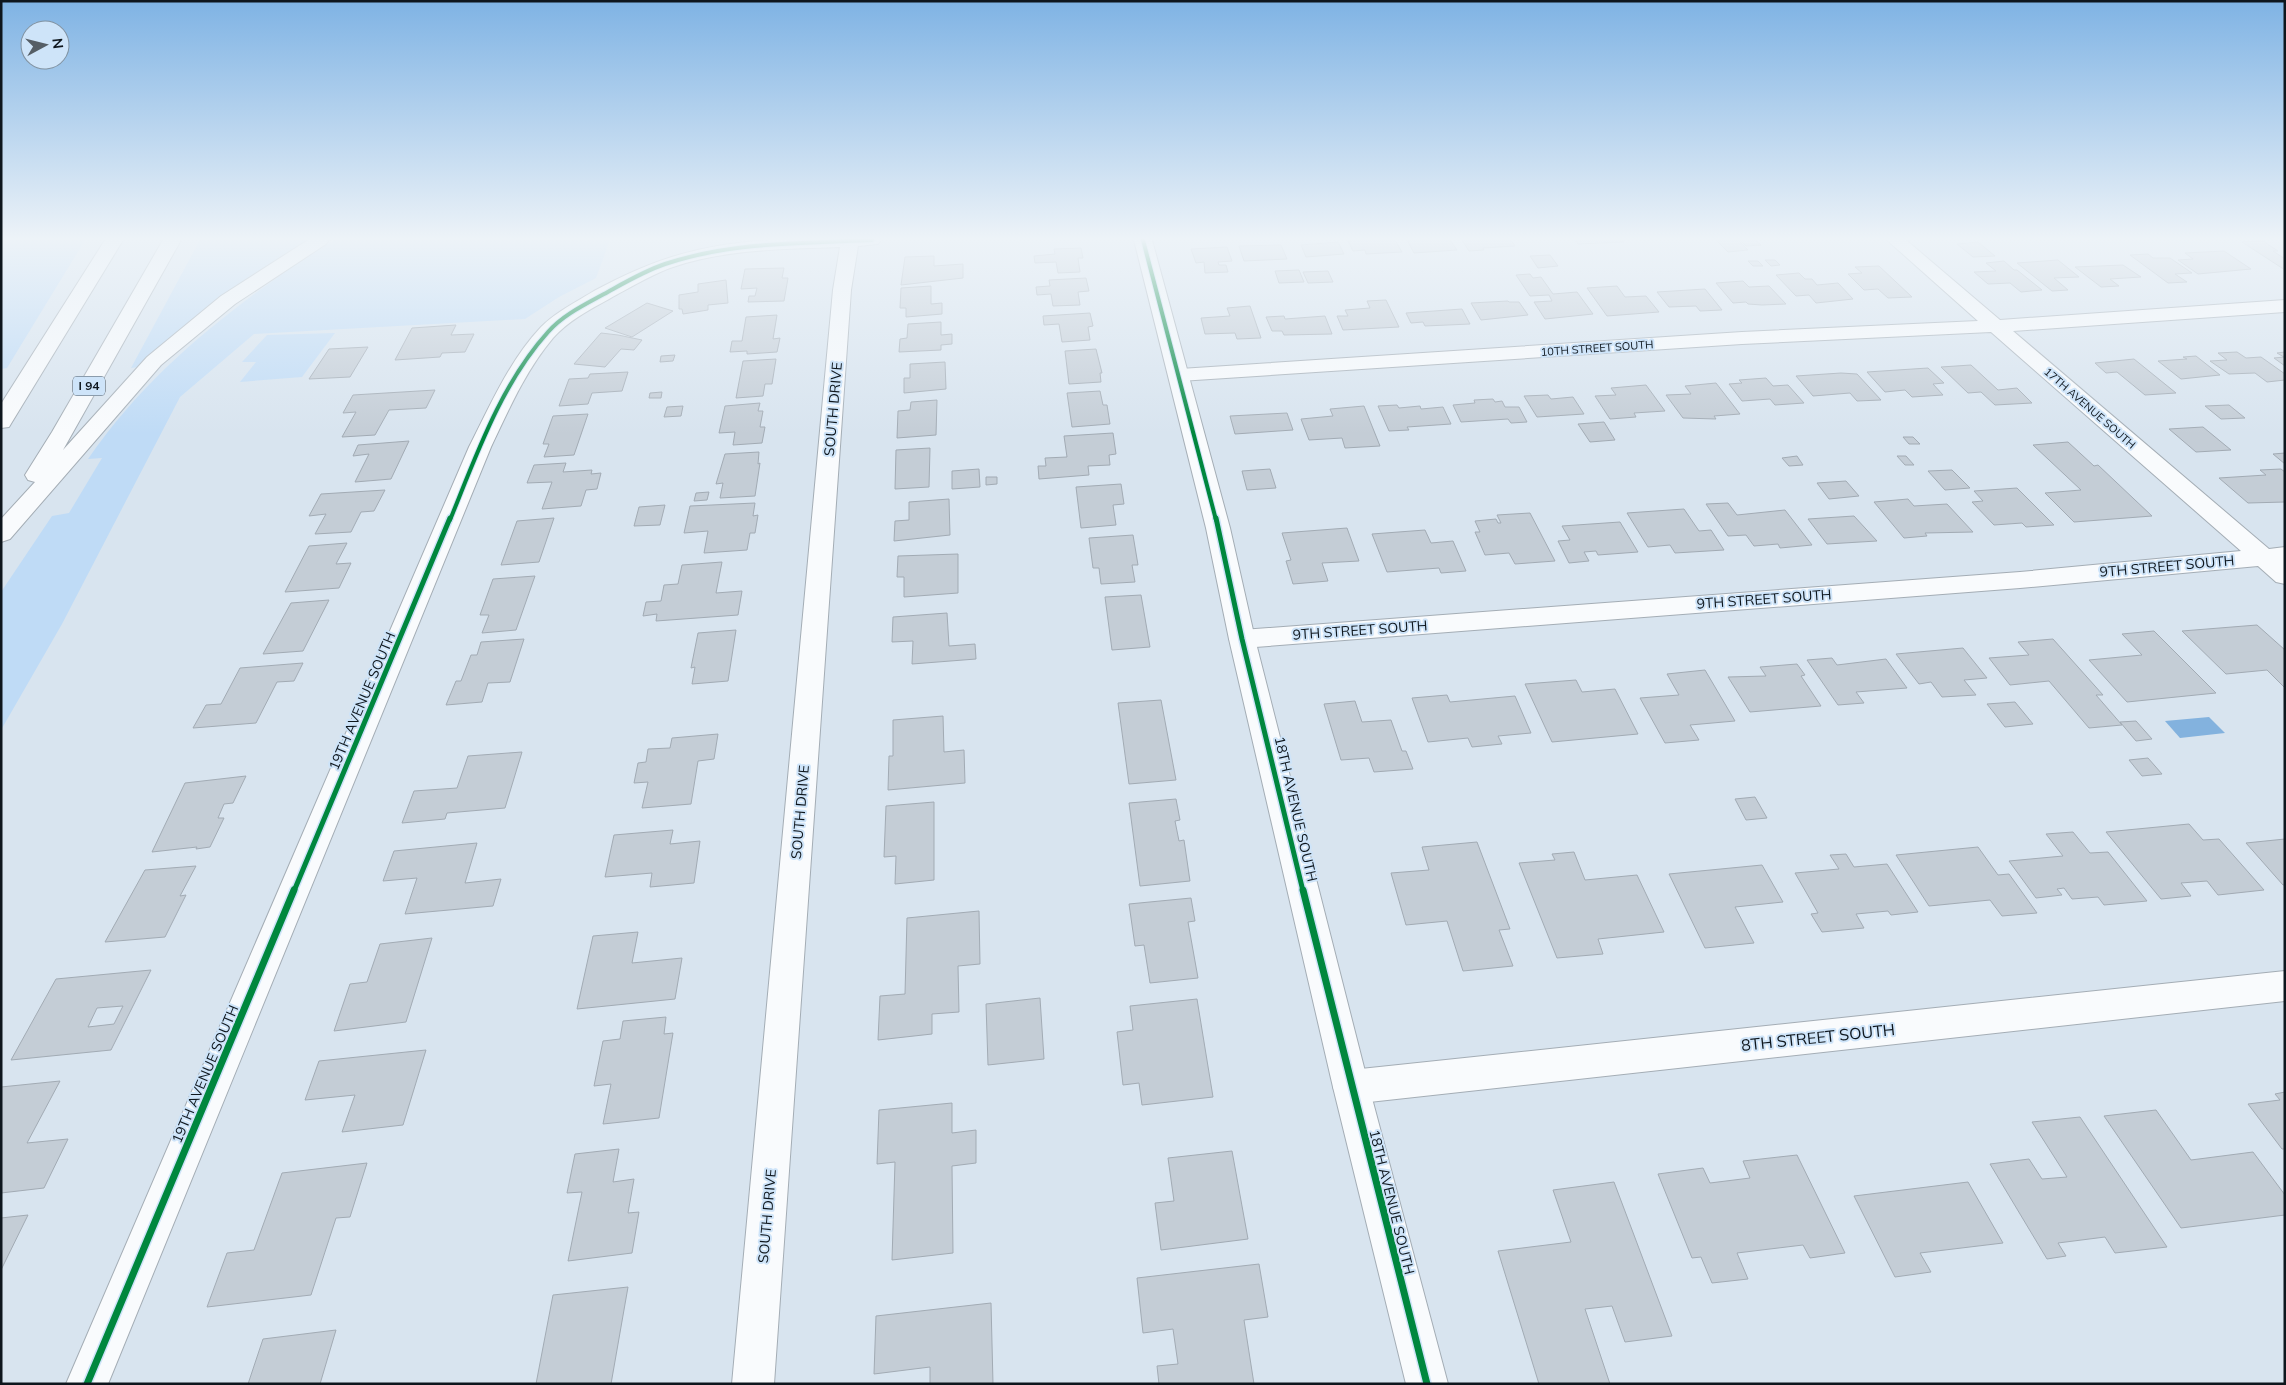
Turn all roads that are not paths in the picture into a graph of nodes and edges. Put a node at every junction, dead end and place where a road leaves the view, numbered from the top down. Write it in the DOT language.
graph roads {
  1 [pos="74,305"];
  2 [pos="135,305"];
  3 [pos="222,305"];
  4 [pos="586,305"];
  5 [pos="842,305"];
  6 [pos="1161,305"];
  7 [pos="1970,305"];
  8 [pos="2285,306"];
  9 [pos="1995,326"];
  10 [pos="1180,375"];
  11 [pos="1,422"];
  12 [pos="1,529"];
  13 [pos="1,534"];
  14 [pos="2274,556"];
  15 [pos="2285,576"];
  16 [pos="1242,639"];
  17 [pos="2285,986"];
  18 [pos="1351,1087"];
  19 [pos="87,1384"];
  20 [pos="753,1384"];
  21 [pos="1427,1384"];
  1 -- 11 [label="main road"];
  2 -- 12 [label="main road, I 94"];
  3 -- 13 [label="main road"];
  4 -- 19 [label="main road, 19TH AVENUE SOUTH"];
  5 -- 20 [label="main road, SOUTH DRIVE"];
  6 -- 10 [label="main road, 18TH AVENUE SOUTH"];
  7 -- 9 [label="main road, 17TH AVENUE SOUTH"];
  8 -- 9 [label="main road, 10TH STREET SOUTH"];
  9 -- 10 [label="main road, 10TH STREET SOUTH"];
  9 -- 14 [label="main road, 17TH AVENUE SOUTH"];
  10 -- 16 [label="main road, 18TH AVENUE SOUTH"];
  14 -- 15 [label="main road, 17TH AVENUE SOUTH"];
  14 -- 16 [label="main road, 9TH STREET SOUTH"];
  16 -- 18 [label="main road, 18TH AVENUE SOUTH"];
  17 -- 18 [label="main road, 8TH STREET SOUTH"];
  18 -- 21 [label="main road, 18TH AVENUE SOUTH"];
}
